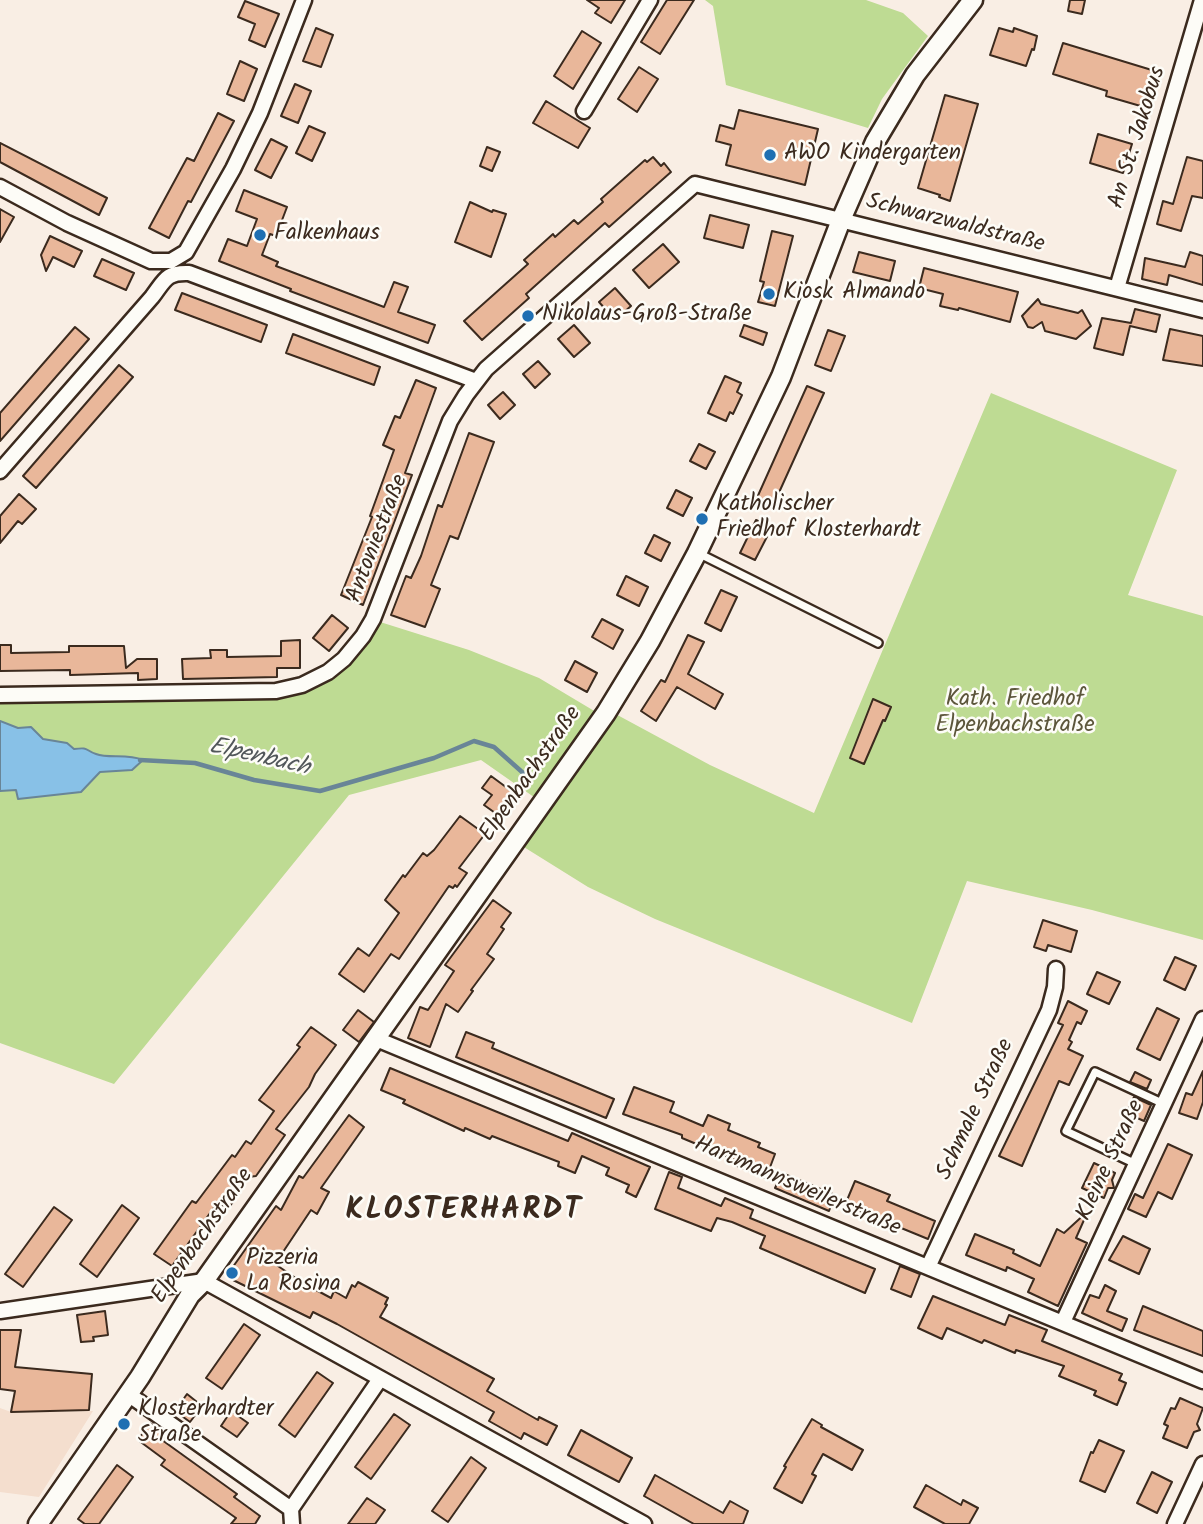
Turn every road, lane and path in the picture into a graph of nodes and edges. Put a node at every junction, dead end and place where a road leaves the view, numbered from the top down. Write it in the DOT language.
graph roads {
  1 [pos="304,0"];
  2 [pos="650,0"];
  3 [pos="972,0"];
  4 [pos="1202,0"];
  5 [pos="584,111"];
  6 [pos="695,184"];
  7 [pos="0,187"];
  8 [pos="841,220"];
  9 [pos="173,267"];
  10 [pos="1117,288"];
  11 [pos="1203,310"];
  12 [pos="477,382"];
  13 [pos="0,471"];
  14 [pos="697,553"];
  15 [pos="878,643"];
  16 [pos="0,695"];
  17 [pos="1056,969"];
  18 [pos="1203,1019"];
  19 [pos="374,1038"];
  20 [pos="1164,1104"];
  21 [pos="1136,1164"];
  22 [pos="928,1267"];
  23 [pos="204,1281"];
  24 [pos="0,1311"];
  25 [pos="1063,1322"];
  26 [pos="380,1379"];
  27 [pos="1203,1381"];
  28 [pos="128,1394"];
  29 [pos="1203,1464"];
  30 [pos="291,1508"];
  31 [pos="38,1524"];
  32 [pos="292,1524"];
  33 [pos="644,1524"];
  34 [pos="1175,1524"];
  1 -- 9 [label="street"];
  2 -- 5 [label="street"];
  3 -- 8 [label="street, Elpenbachstraße"];
  4 -- 10 [label="street, An St. Jakobus"];
  6 -- 8 [label="street, Schwarzwaldstraße"];
  6 -- 12 [label="street, Antoniestraße"];
  7 -- 9 [label="street"];
  8 -- 10 [label="street, Schwarzwaldstraße"];
  8 -- 14 [label="street, Elpenbachstraße"];
  9 -- 12 [label="street"];
  9 -- 13 [label="street"];
  10 -- 11 [label="street, Schwarzwaldstraße"];
  12 -- 16 [label="street, Antoniestraße"];
  14 -- 15 [label="lane"];
  14 -- 19 [label="street, Elpenbachstraße"];
  17 -- 22 [label="street, Schmale Straße"];
  18 -- 20 [label="street, Kleine Straße"];
  19 -- 22 [label="street, Hartmannsweilerstraße"];
  19 -- 23 [label="street, Elpenbachstraße"];
  20 -- 21 [label="street, Kleine Straße"];
  20 -- 21 [label="lane"];
  21 -- 25 [label="street, Kleine Straße"];
  22 -- 25 [label="street, Hartmannsweilerstraße"];
  23 -- 24 [label="street"];
  23 -- 26 [label="street"];
  23 -- 28 [label="street, Elpenbachstraße"];
  25 -- 27 [label="street, Hartmannsweilerstraße"];
  26 -- 30 [label="street"];
  26 -- 33 [label="street"];
  28 -- 30 [label="street"];
  28 -- 31 [label="street, Elpenbachstraße"];
  29 -- 34 [label="street"];
  30 -- 32 [label="street"];
}
